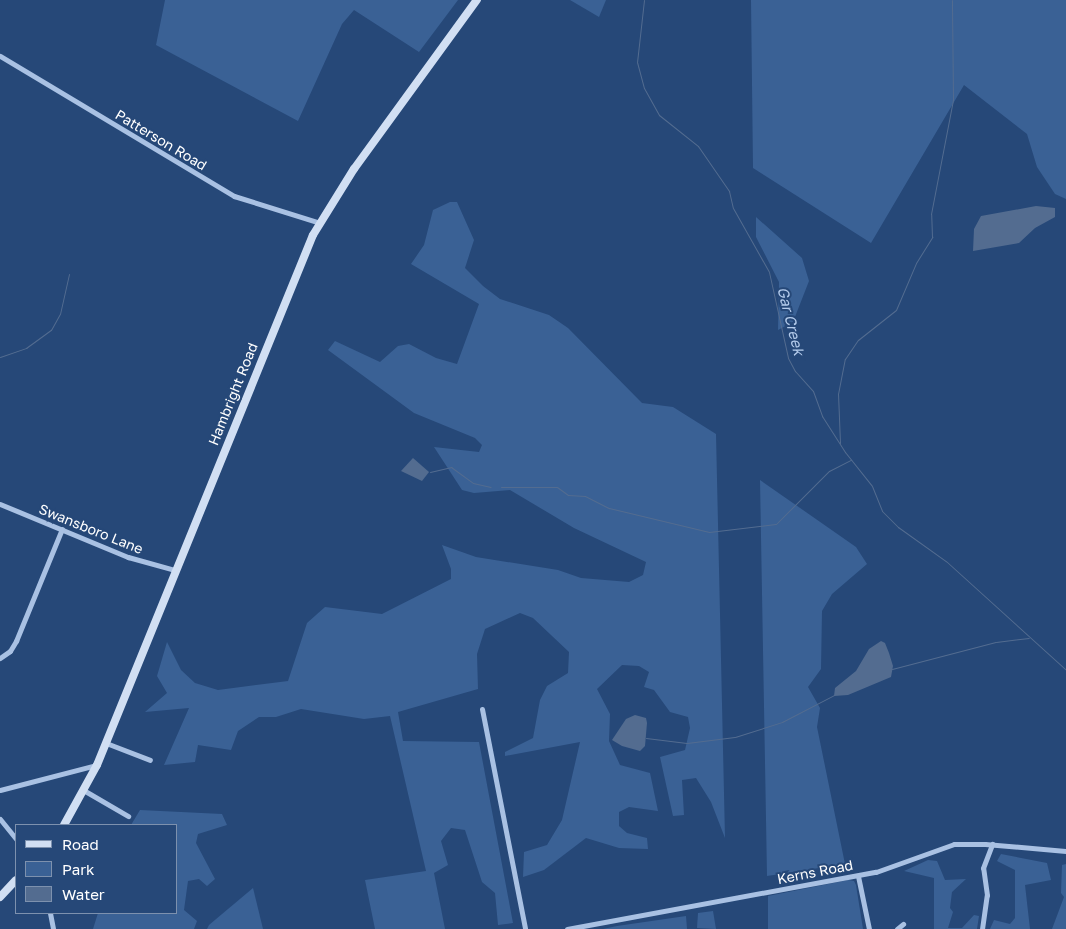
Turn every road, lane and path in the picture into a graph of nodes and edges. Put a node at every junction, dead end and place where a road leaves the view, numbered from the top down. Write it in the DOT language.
graph roads {
  1 [pos="477,0"];
  2 [pos="0,56"];
  3 [pos="320,223"];
  4 [pos="0,504"];
  5 [pos="62,529"];
  6 [pos="175,570"];
  7 [pos="0,658"];
  8 [pos="482,709"];
  9 [pos="106,743"];
  10 [pos="150,760"];
  11 [pos="96,765"];
  12 [pos="0,790"];
  13 [pos="85,791"];
  14 [pos="128,816"];
  15 [pos="0,819"];
  16 [pos="65,824"];
  17 [pos="15,838"];
  18 [pos="992,844"];
  19 [pos="1066,851"];
  20 [pos="858,876"];
  21 [pos="15,881"];
  22 [pos="0,897"];
  23 [pos="50,914"];
  24 [pos="903,924"];
  25 [pos="53,929"];
  26 [pos="525,929"];
  27 [pos="567,929"];
  28 [pos="870,929"];
  29 [pos="897,929"];
  30 [pos="982,929"];
  1 -- 3 [label="main road, Hambright Road"];
  2 -- 3 [label="street, Patterson Road"];
  3 -- 6 [label="main road, Hambright Road"];
  4 -- 5 [label="street, Swansboro Lane"];
  5 -- 6 [label="street, Swansboro Lane"];
  5 -- 7 [label="street"];
  6 -- 9 [label="main road, Hambright Road"];
  8 -- 26 [label="street"];
  9 -- 10 [label="street"];
  9 -- 11 [label="main road, Hambright Road"];
  11 -- 12 [label="street"];
  11 -- 13 [label="main road, Hambright Road"];
  13 -- 14 [label="street"];
  13 -- 16 [label="main road, Hambright Road"];
  15 -- 17 [label="street"];
  18 -- 19 [label="street, Kerns Road"];
  18 -- 20 [label="street, Kerns Road"];
  18 -- 30 [label="street"];
  20 -- 27 [label="street, Kerns Road"];
  20 -- 28 [label="street"];
  21 -- 22 [label="main road"];
  23 -- 25 [label="street"];
  24 -- 29 [label="street"];
}
